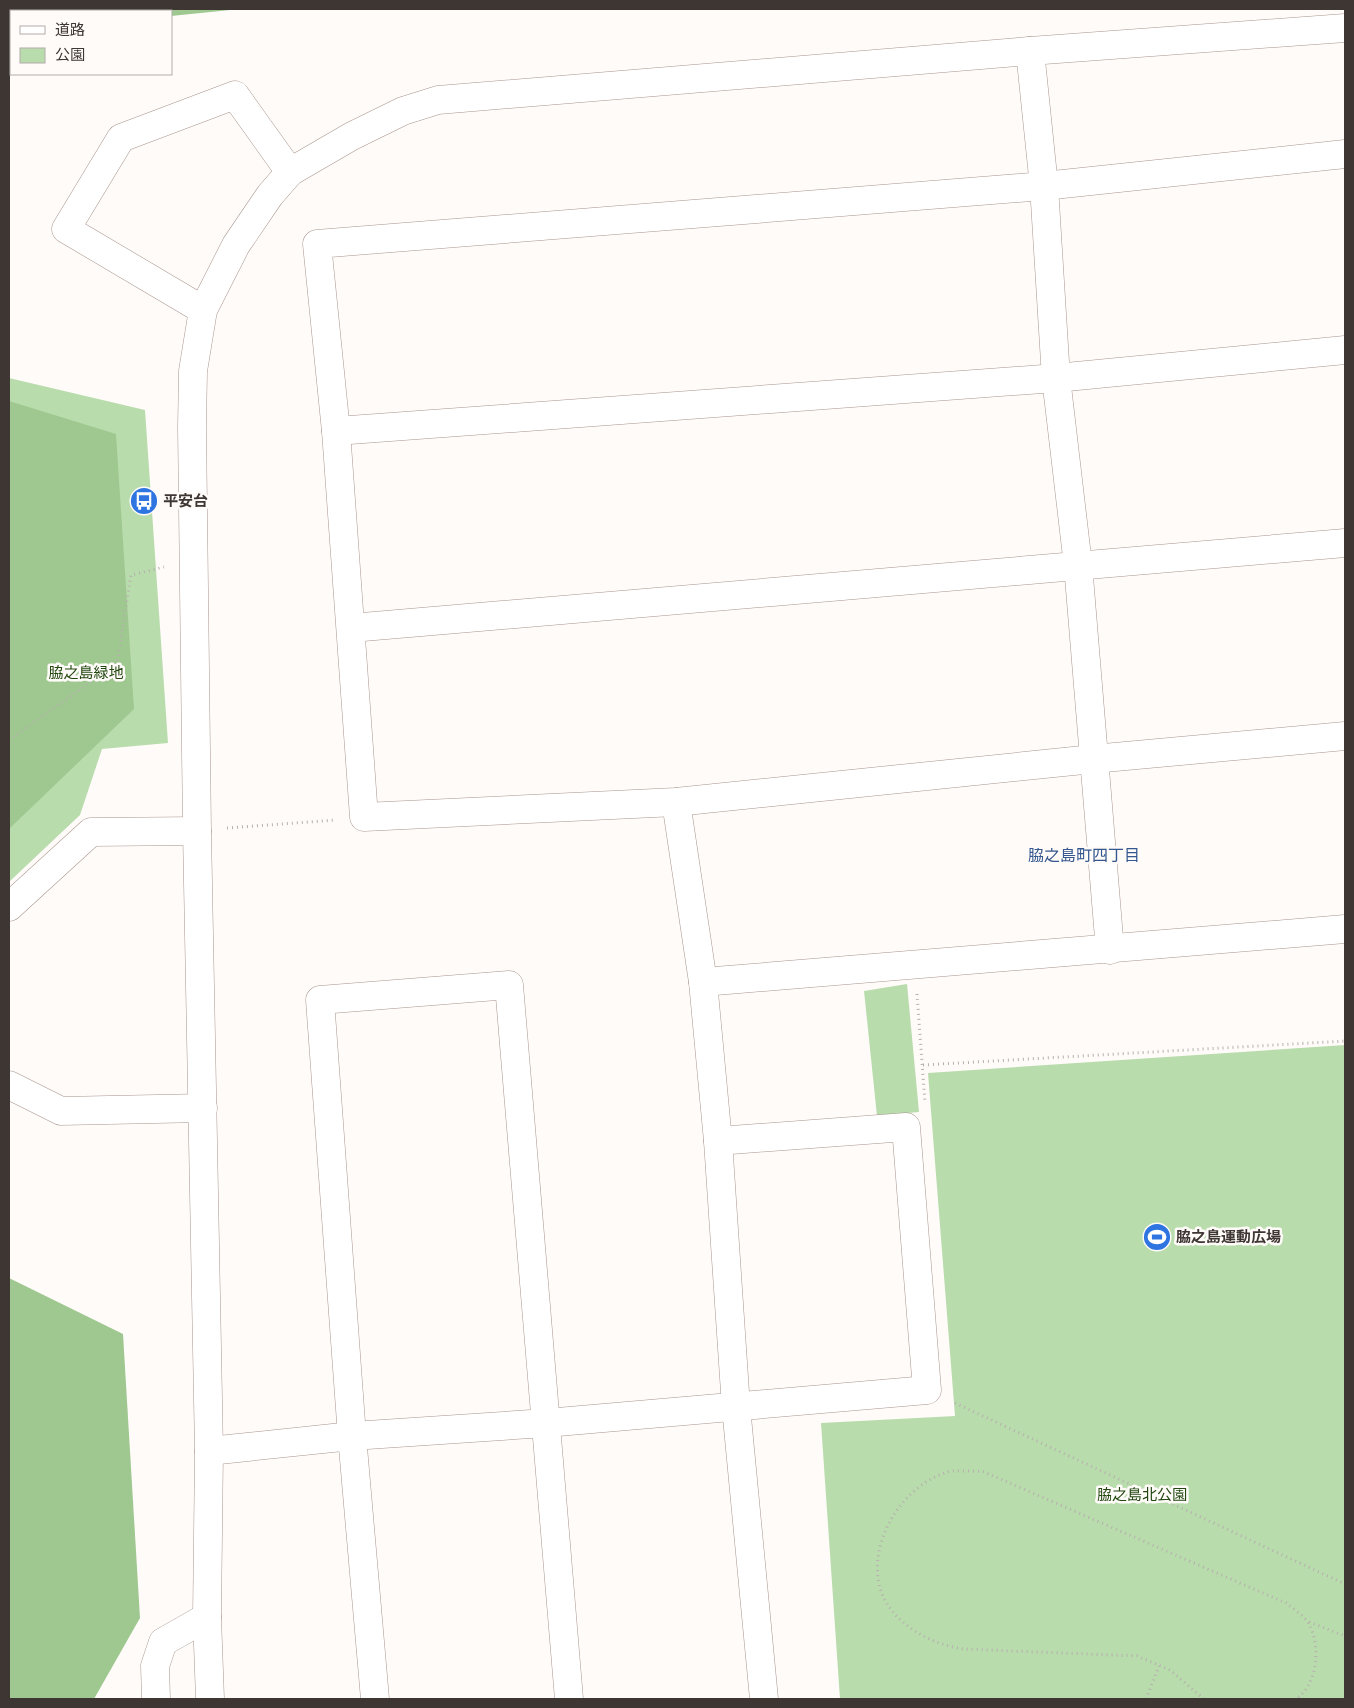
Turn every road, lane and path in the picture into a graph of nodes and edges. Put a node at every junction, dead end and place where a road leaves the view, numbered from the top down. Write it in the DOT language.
graph roads {
  1 [pos="1345,28"];
  2 [pos="1030,51"];
  3 [pos="1345,154"];
  4 [pos="290,172"];
  5 [pos="1044,186"];
  6 [pos="203,310"];
  7 [pos="1345,350"];
  8 [pos="1056,378"];
  9 [pos="336,432"];
  10 [pos="1345,543"];
  11 [pos="194,560"];
  12 [pos="1078,565"];
  13 [pos="351,628"];
  14 [pos="1345,736"];
  15 [pos="9,740"];
  16 [pos="1093,759"];
  17 [pos="676,802"];
  18 [pos="364,817"];
  19 [pos="197,831"];
  20 [pos="9,906"];
  21 [pos="1345,929"];
  22 [pos="1110,950"];
  23 [pos="914,964"];
  24 [pos="703,982"];
  25 [pos="1345,1041"];
  26 [pos="923,1065"];
  27 [pos="9,1084"];
  28 [pos="203,1108"];
  29 [pos="906,1127"];
  30 [pos="718,1141"];
  31 [pos="927,1390"];
  32 [pos="736,1407"];
  33 [pos="546,1423"];
  34 [pos="352,1436"];
  35 [pos="209,1451"];
  36 [pos="1345,1584"];
  37 [pos="207,1617"];
  38 [pos="1309,1622"];
  39 [pos="1345,1636"];
  40 [pos="1159,1666"];
  41 [pos="156,1699"];
  42 [pos="210,1699"];
  43 [pos="375,1699"];
  44 [pos="569,1699"];
  45 [pos="764,1699"];
  46 [pos="1146,1699"];
  47 [pos="1204,1699"];
  48 [pos="1296,1699"];
  1 -- 2 [label="street"];
  2 -- 4 [label="street"];
  2 -- 5 [label="street"];
  3 -- 5 [label="street"];
  4 -- 6 [label="street"];
  4 -- 6 [label="street"];
  5 -- 8 [label="street"];
  5 -- 9 [label="street"];
  6 -- 11 [label="street"];
  7 -- 8 [label="street"];
  8 -- 9 [label="street"];
  8 -- 12 [label="street"];
  9 -- 13 [label="street"];
  10 -- 12 [label="street"];
  11 -- 15 [label="path"];
  11 -- 19 [label="street"];
  12 -- 13 [label="street"];
  12 -- 16 [label="street"];
  13 -- 18 [label="street"];
  14 -- 16 [label="street"];
  16 -- 17 [label="street"];
  16 -- 22 [label="street"];
  17 -- 18 [label="street"];
  17 -- 24 [label="street"];
  18 -- 19 [label="path"];
  19 -- 20 [label="street"];
  19 -- 28 [label="street"];
  21 -- 22 [label="street"];
  22 -- 23 [label="street"];
  23 -- 24 [label="street"];
  23 -- 26 [label="path"];
  24 -- 30 [label="street"];
  25 -- 26 [label="path"];
  26 -- 29 [label="path"];
  27 -- 28 [label="street"];
  28 -- 35 [label="street"];
  29 -- 30 [label="street"];
  29 -- 31 [label="street"];
  30 -- 32 [label="street"];
  31 -- 32 [label="street"];
  31 -- 36 [label="path"];
  32 -- 33 [label="street"];
  32 -- 45 [label="street"];
  33 -- 34 [label="street"];
  33 -- 34 [label="street"];
  33 -- 44 [label="street"];
  34 -- 35 [label="street"];
  34 -- 43 [label="street"];
  35 -- 37 [label="street"];
  37 -- 41 [label="street"];
  37 -- 42 [label="street"];
  38 -- 39 [label="path"];
  38 -- 40 [label="path"];
  38 -- 48 [label="path"];
  40 -- 46 [label="path"];
  40 -- 47 [label="path"];
}
